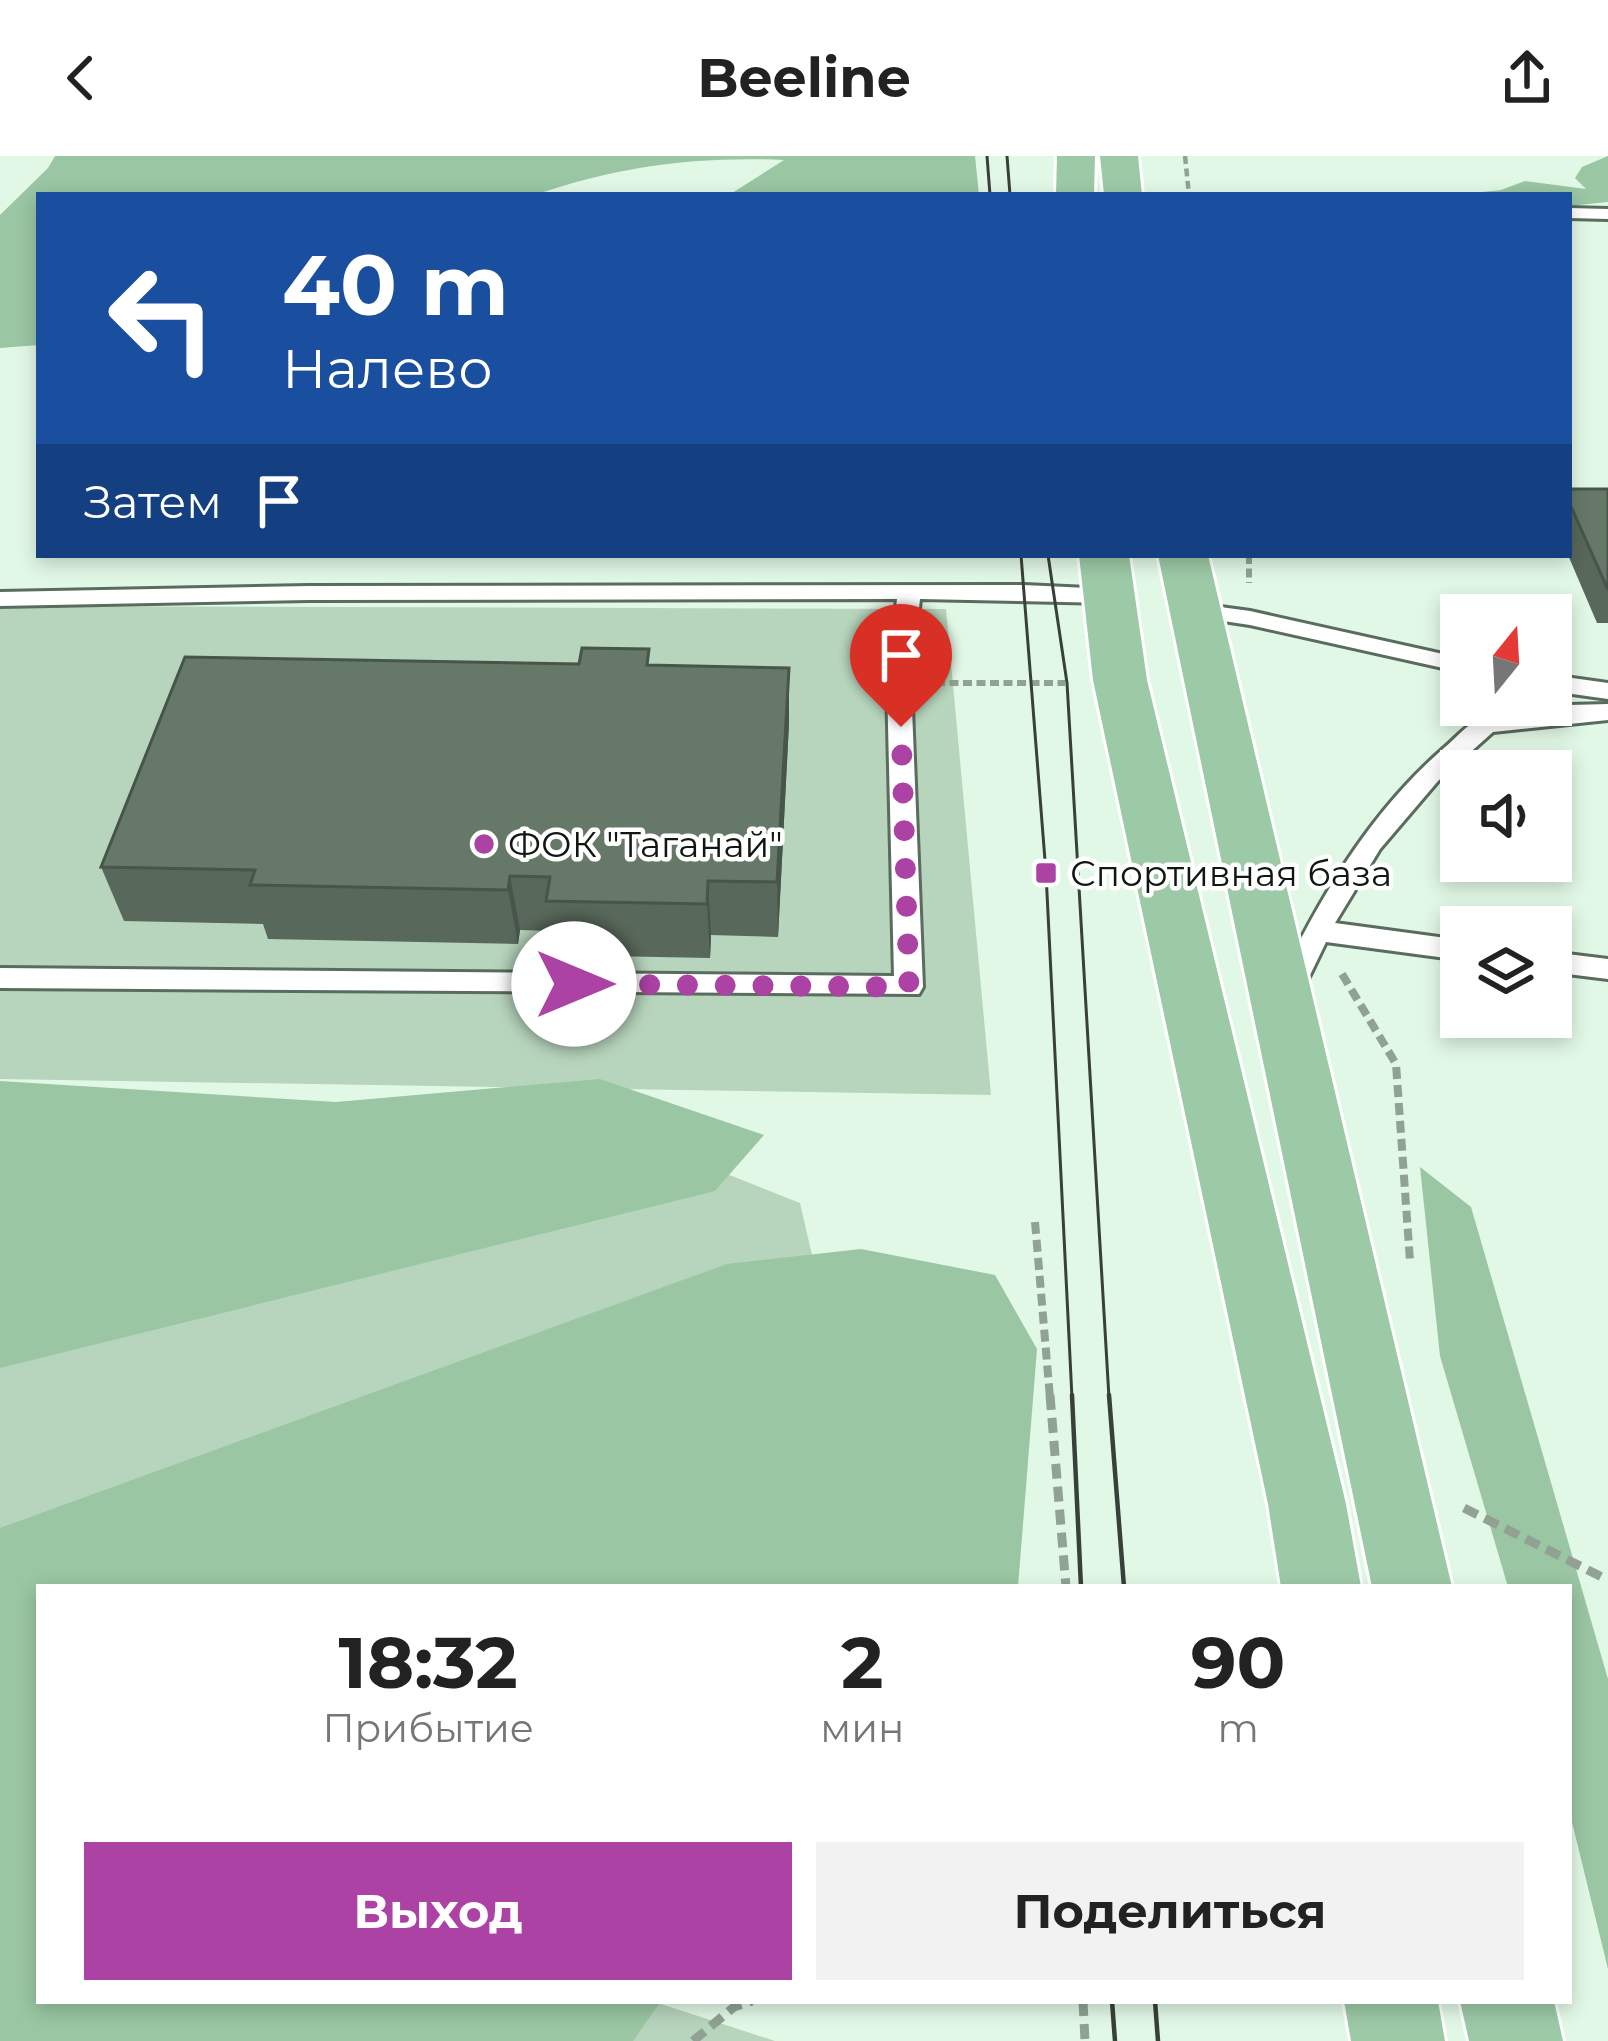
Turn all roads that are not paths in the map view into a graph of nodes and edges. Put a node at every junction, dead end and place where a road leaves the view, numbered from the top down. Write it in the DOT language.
graph roads {
  1 [pos="1076,156"];
  2 [pos="1119,156"];
  3 [pos="1075,192"];
  4 [pos="1123,192"];
  5 [pos="1572,214"];
  6 [pos="1608,214"];
  7 [pos="1106,576"];
  8 [pos="1187,582"];
  9 [pos="909,594"];
  10 [pos="0,599"];
  11 [pos="1440,660"];
  12 [pos="1572,686"];
  13 [pos="1608,692"];
  14 [pos="1608,712"];
  15 [pos="1317,931"];
  16 [pos="1440,947"];
  17 [pos="1572,965"];
  18 [pos="1608,970"];
  19 [pos="0,978"];
  20 [pos="1279,1013"];
  21 [pos="1320,1584"];
  22 [pos="1411,1584"];
  23 [pos="1392,2004"];
  24 [pos="1508,2004"];
  25 [pos="1398,2041"];
  26 [pos="1516,2041"];
  1 -- 3 [label="main road"];
  2 -- 4 [label="main road"];
  5 -- 6 [label="lane"];
  7 -- 8 [label="main road"];
  7 -- 9 [label="lane"];
  7 -- 21 [label="main road"];
  8 -- 11 [label="lane"];
  8 -- 20 [label="main road"];
  9 -- 10 [label="lane"];
  9 -- 19 [label="lane"];
  12 -- 13 [label="lane"];
  14 -- 15 [label="lane"];
  15 -- 16 [label="lane"];
  15 -- 20 [label="lane"];
  17 -- 18 [label="lane"];
  20 -- 22 [label="main road"];
  23 -- 25 [label="main road"];
  24 -- 26 [label="main road"];
}
